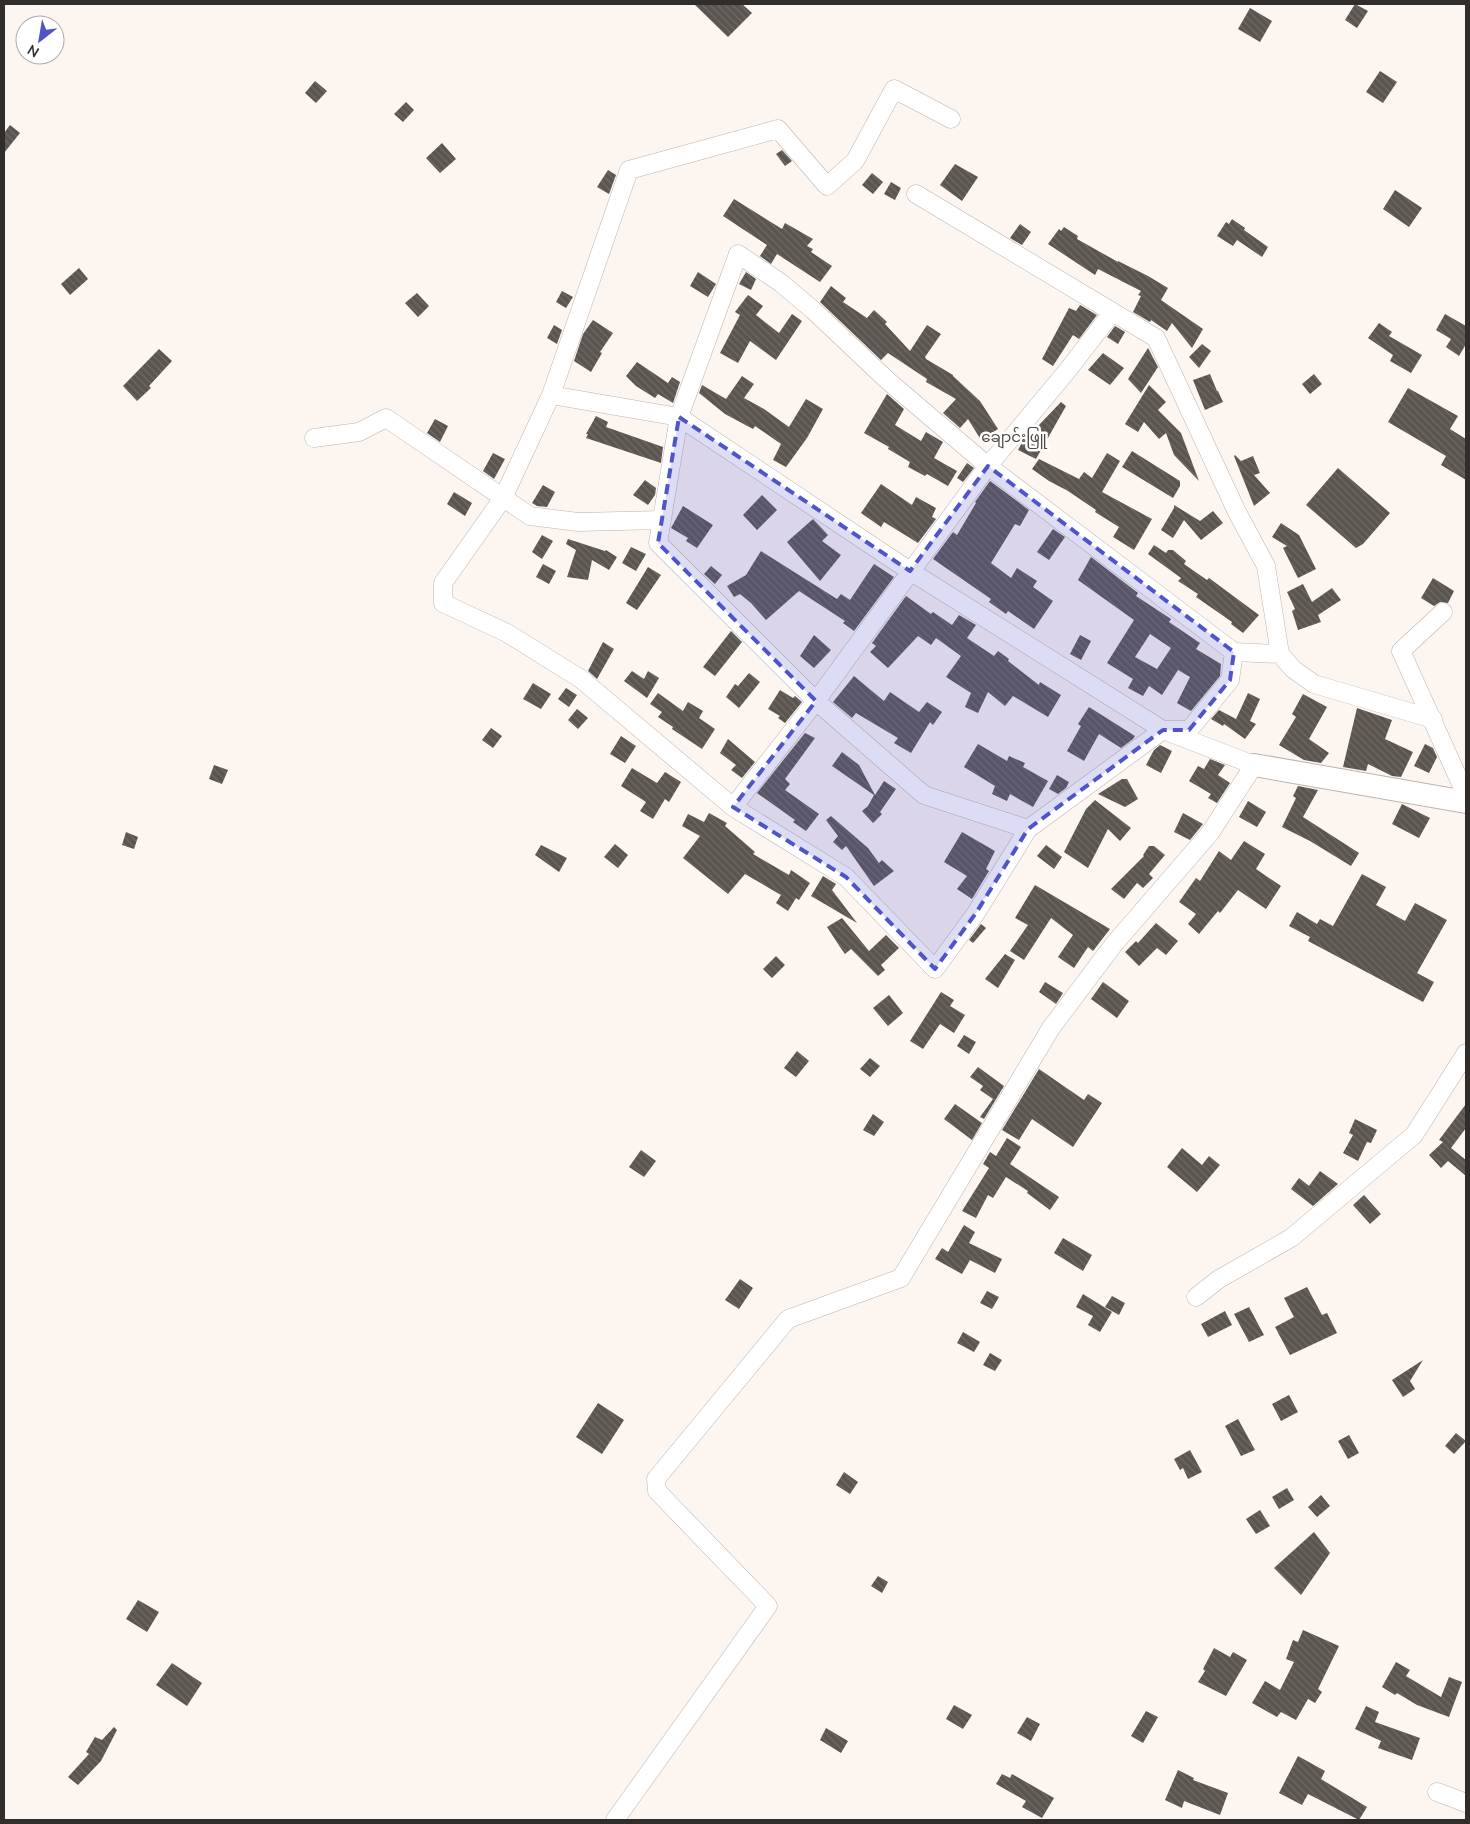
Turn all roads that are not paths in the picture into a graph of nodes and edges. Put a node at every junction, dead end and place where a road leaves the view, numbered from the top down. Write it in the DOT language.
graph roads {
  1 [pos="951,119"];
  2 [pos="916,194"];
  3 [pos="1112,313"];
  4 [pos="551,395"];
  5 [pos="680,417"];
  6 [pos="314,438"];
  7 [pos="988,466"];
  8 [pos="503,498"];
  9 [pos="662,520"];
  10 [pos="910,572"];
  11 [pos="1443,612"];
  12 [pos="1234,652"];
  13 [pos="1280,654"];
  14 [pos="816,701"];
  15 [pos="1434,719"];
  16 [pos="1163,730"];
  17 [pos="1254,765"];
  18 [pos="1466,795"];
  19 [pos="1466,802"];
  20 [pos="733,807"];
  21 [pos="1028,829"];
  22 [pos="1466,1053"];
  23 [pos="1196,1297"];
  24 [pos="1437,1792"];
  25 [pos="1466,1804"];
  26 [pos="615,1820"];
  1 -- 4 [label="street"];
  2 -- 3 [label="street"];
  3 -- 7 [label="street"];
  3 -- 13 [label="street"];
  4 -- 5 [label="street"];
  4 -- 8 [label="street"];
  5 -- 7 [label="street"];
  5 -- 9 [label="street"];
  5 -- 10 [label="street"];
  6 -- 8 [label="street"];
  7 -- 10 [label="street"];
  7 -- 12 [label="street"];
  8 -- 9 [label="street"];
  8 -- 20 [label="street"];
  9 -- 14 [label="street"];
  10 -- 14 [label="street"];
  10 -- 16 [label="street"];
  11 -- 15 [label="street"];
  12 -- 13 [label="street"];
  12 -- 16 [label="street"];
  13 -- 15 [label="street"];
  14 -- 20 [label="street"];
  14 -- 21 [label="street"];
  15 -- 18 [label="street"];
  16 -- 17 [label="street"];
  16 -- 21 [label="street"];
  17 -- 19 [label="street"];
  17 -- 26 [label="street"];
  20 -- 21 [label="street"];
  22 -- 23 [label="street"];
  24 -- 25 [label="street"];
}
